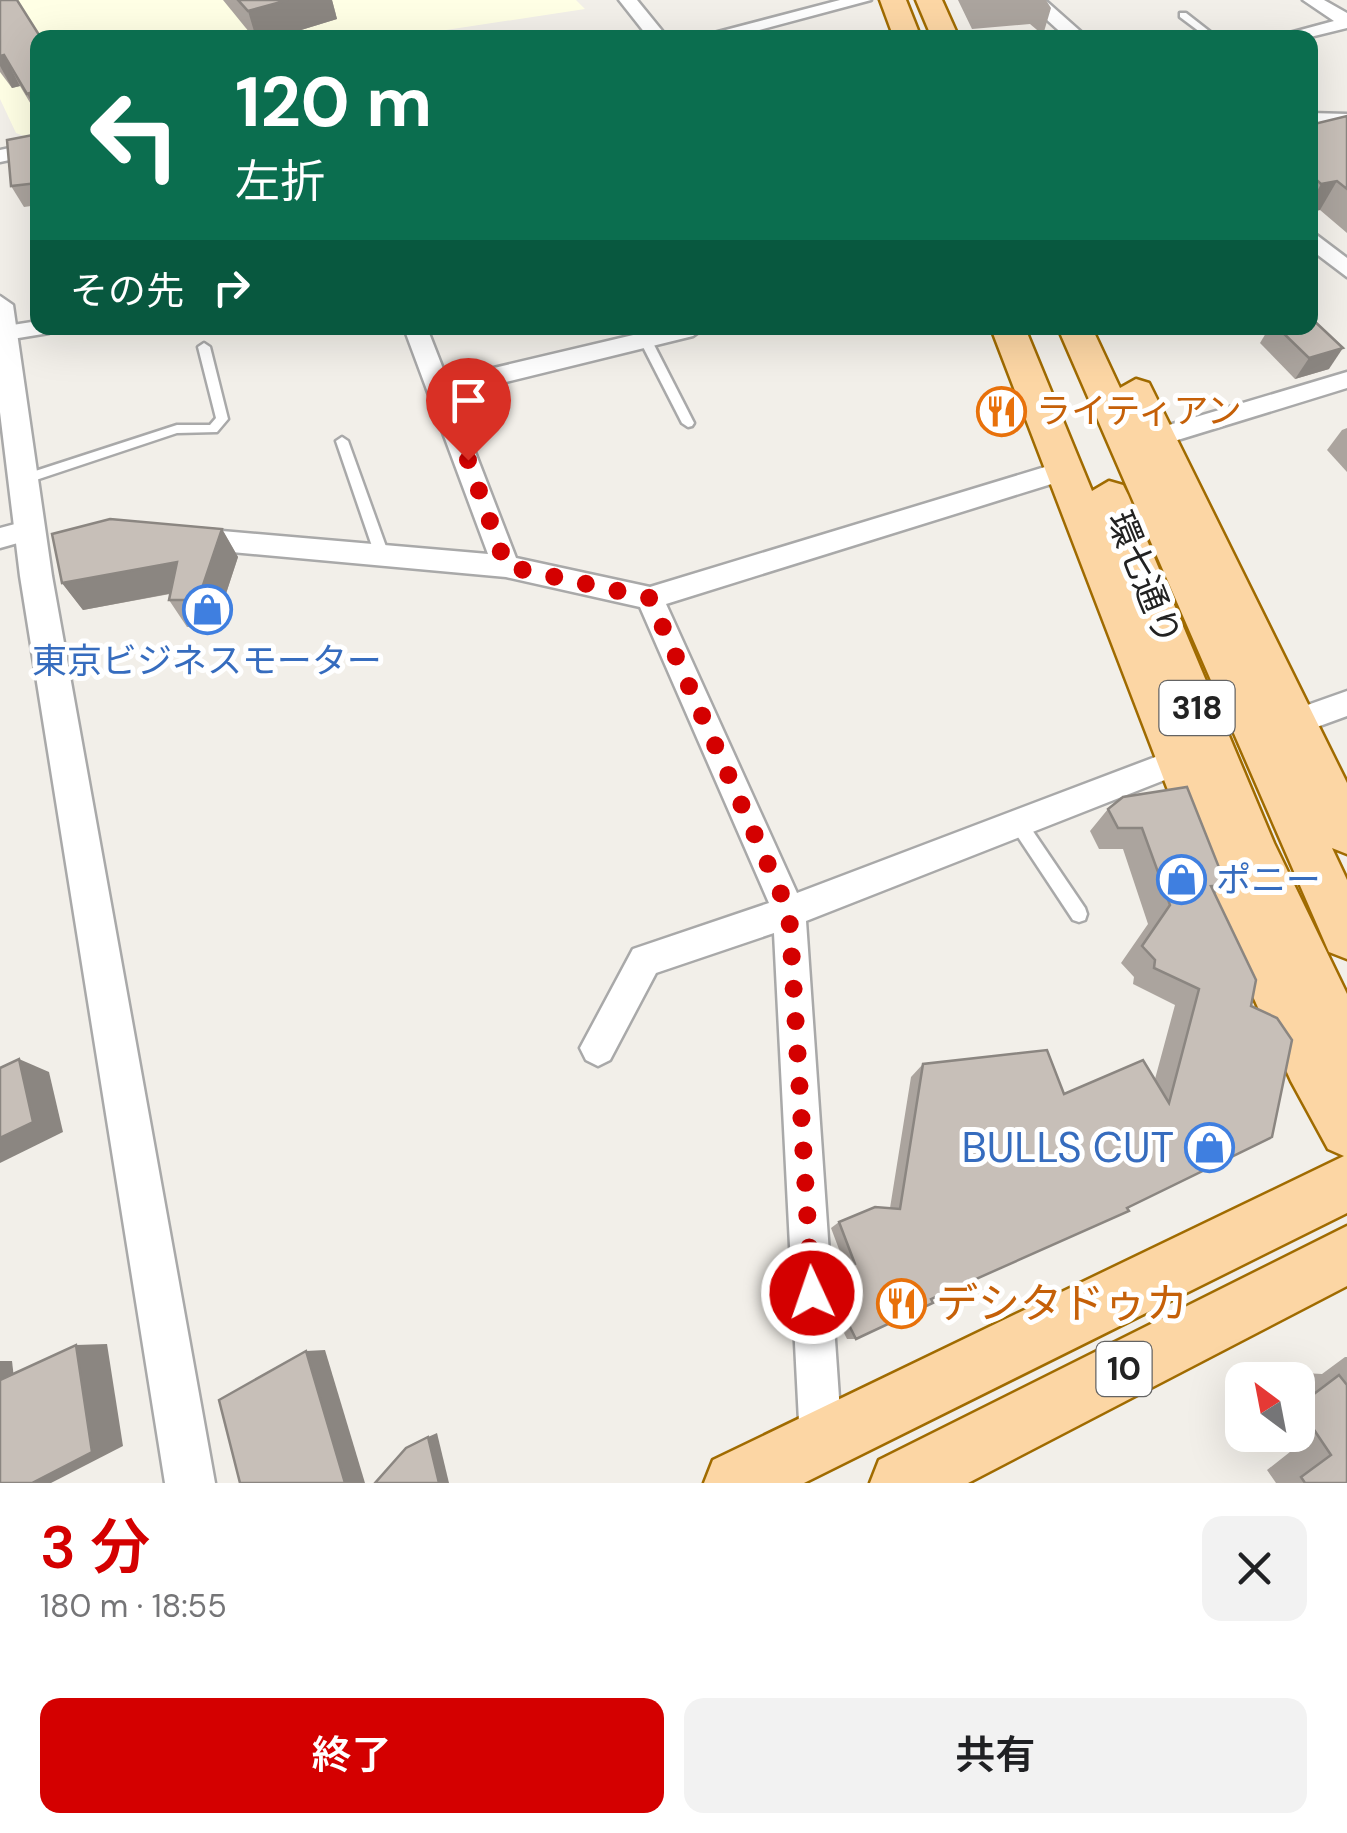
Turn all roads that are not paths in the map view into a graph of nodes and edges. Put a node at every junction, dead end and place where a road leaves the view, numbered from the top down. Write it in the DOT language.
graph roads {
  1 [pos="628,0"];
  2 [pos="862,0"];
  3 [pos="893,0"];
  4 [pos="929,0"];
  5 [pos="1034,0"];
  6 [pos="1312,0"];
  7 [pos="1182,15"];
  8 [pos="1347,22"];
  9 [pos="653,30"];
  10 [pos="737,30"];
  11 [pos="905,30"];
  12 [pos="942,30"];
  13 [pos="1069,30"];
  14 [pos="1203,30"];
  15 [pos="1314,30"];
  16 [pos="1318,119"];
  17 [pos="1347,120"];
  18 [pos="30,150"];
  19 [pos="0,156"];
  20 [pos="1318,244"];
  21 [pos="1347,270"];
  22 [pos="15,322"];
  23 [pos="419,335"];
  24 [pos="664,335"];
  25 [pos="1011,335"];
  26 [pos="644,340"];
  27 [pos="1072,342"];
  28 [pos="204,347"];
  29 [pos="1347,380"];
  30 [pos="442,389"];
  31 [pos="688,423"];
  32 [pos="1158,437"];
  33 [pos="342,441"];
  34 [pos="1068,469"];
  35 [pos="25,479"];
  36 [pos="168,536"];
  37 [pos="33,544"];
  38 [pos="382,555"];
  39 [pos="506,566"];
  40 [pos="650,598"];
  41 [pos="1347,704"];
  42 [pos="1294,722"];
  43 [pos="1179,762"];
  44 [pos="1018,823"];
  45 [pos="1347,832"];
  46 [pos="789,912"];
  47 [pos="1079,914"];
  48 [pos="1347,935"];
  49 [pos="598,1048"];
  50 [pos="1347,1048"];
  51 [pos="1347,1130"];
  52 [pos="1347,1183"];
  53 [pos="1347,1255"];
  54 [pos="821,1442"];
  55 [pos="190,1483"];
  56 [pos="736,1483"];
  57 [pos="902,1483"];
  1 -- 9 [label="street"];
  2 -- 10 [label="street"];
  3 -- 11 [label="main road"];
  4 -- 12 [label="main road"];
  5 -- 13 [label="street"];
  6 -- 8 [label="street"];
  7 -- 14 [label="lane"];
  8 -- 15 [label="street"];
  16 -- 17 [label="street"];
  18 -- 19 [label="street"];
  20 -- 21 [label="street"];
  22 -- 35 [label="street"];
  23 -- 30 [label="street"];
  24 -- 26 [label="street"];
  25 -- 34 [label="main road"];
  26 -- 30 [label="street"];
  26 -- 31 [label="lane"];
  27 -- 32 [label="main road, 318"];
  27 -- 48 [label="main road, 環七通り / 318"];
  27 -- 50 [label="main road, 環七通り / 318"];
  28 -- 35 [label="lane"];
  29 -- 32 [label="street"];
  30 -- 39 [label="street"];
  32 -- 42 [label="main road, 318"];
  33 -- 38 [label="lane"];
  34 -- 40 [label="street"];
  34 -- 43 [label="main road"];
  35 -- 37 [label="street"];
  36 -- 38 [label="street"];
  37 -- 55 [label="street"];
  38 -- 39 [label="street"];
  39 -- 40 [label="street"];
  40 -- 46 [label="street"];
  41 -- 42 [label="street"];
  42 -- 45 [label="main road, 318"];
  43 -- 44 [label="street"];
  43 -- 51 [label="main road"];
  44 -- 46 [label="street"];
  44 -- 47 [label="lane"];
  46 -- 49 [label="street"];
  46 -- 54 [label="street"];
  52 -- 54 [label="main road, 10"];
  53 -- 57 [label="main road, 10"];
  54 -- 56 [label="main road, 10"];
}
